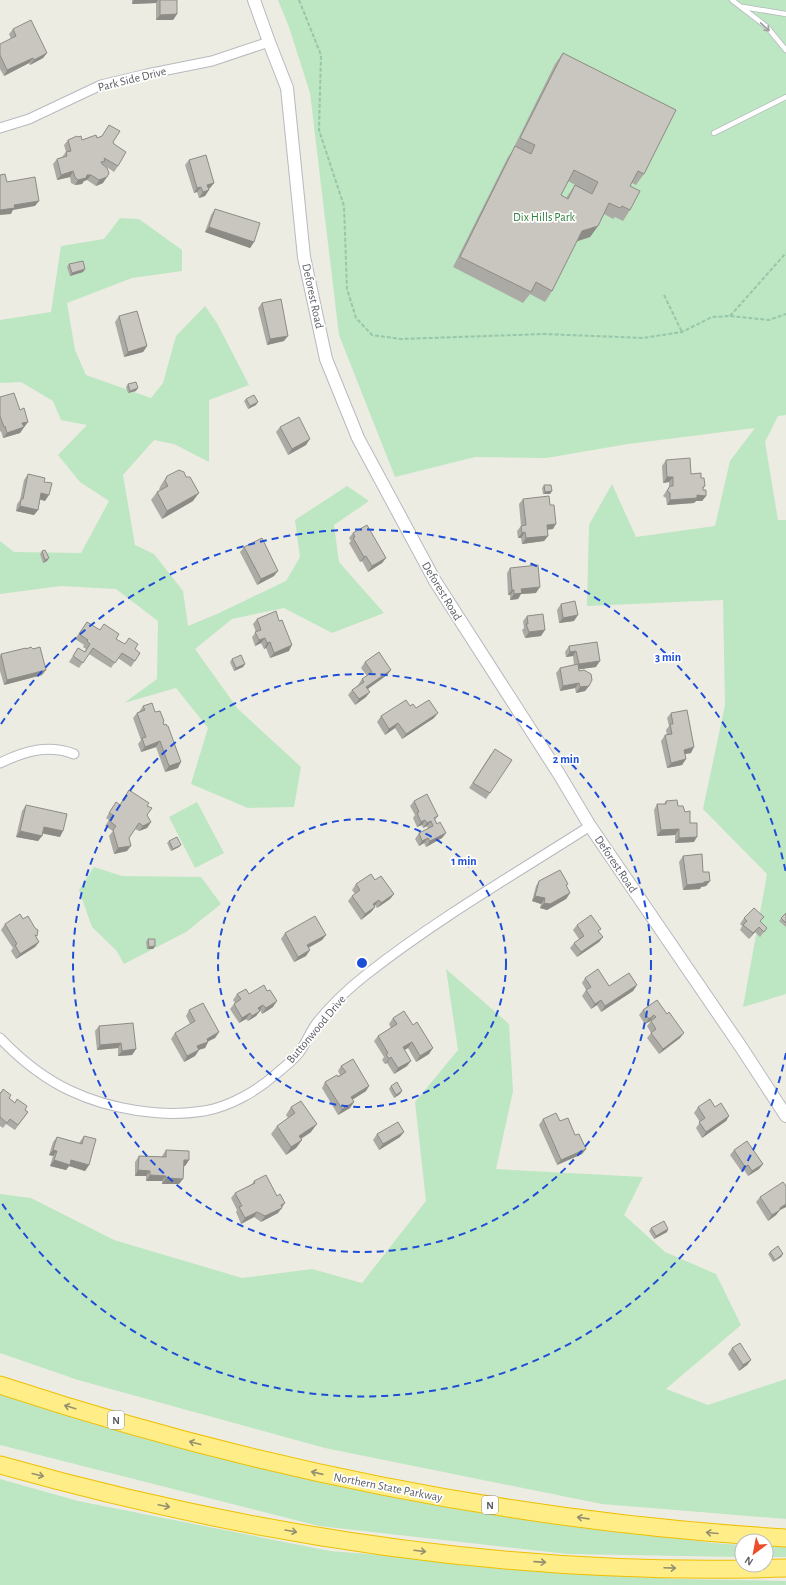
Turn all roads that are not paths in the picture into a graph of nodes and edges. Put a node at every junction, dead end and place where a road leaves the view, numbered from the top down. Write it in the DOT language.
graph roads {
  1 [pos="254,0"];
  2 [pos="732,0"];
  3 [pos="741,6"];
  4 [pos="786,14"];
  5 [pos="269,42"];
  6 [pos="786,50"];
  7 [pos="786,97"];
  8 [pos="0,128"];
  9 [pos="714,133"];
  10 [pos="74,754"];
  11 [pos="0,762"];
  12 [pos="590,826"];
  13 [pos="0,1038"];
  14 [pos="786,1116"];
  15 [pos="0,1385"];
  16 [pos="0,1465"];
  17 [pos="786,1533"];
  18 [pos="734,1534"];
  19 [pos="774,1534"];
  20 [pos="774,1537"];
  21 [pos="786,1538"];
  22 [pos="786,1568"];
  1 -- 5 [label="street, Deforest Road"];
  2 -- 3 [label="lane"];
  3 -- 4 [label="lane"];
  3 -- 6 [label="lane, one-way"];
  5 -- 8 [label="street, Park Side Drive"];
  5 -- 12 [label="street, Deforest Road"];
  7 -- 9 [label="lane"];
  10 -- 11 [label="street"];
  12 -- 13 [label="street, Buttonwood Drive"];
  12 -- 14 [label="street, Deforest Road"];
  18 -- 15 [label="highway, Northern State Parkway / N, one-way"];
  16 -- 22 [label="highway, one-way"];
  17 -- 19 [label="highway"];
  20 -- 21 [label="highway, Northern State Parkway / N"];
}
